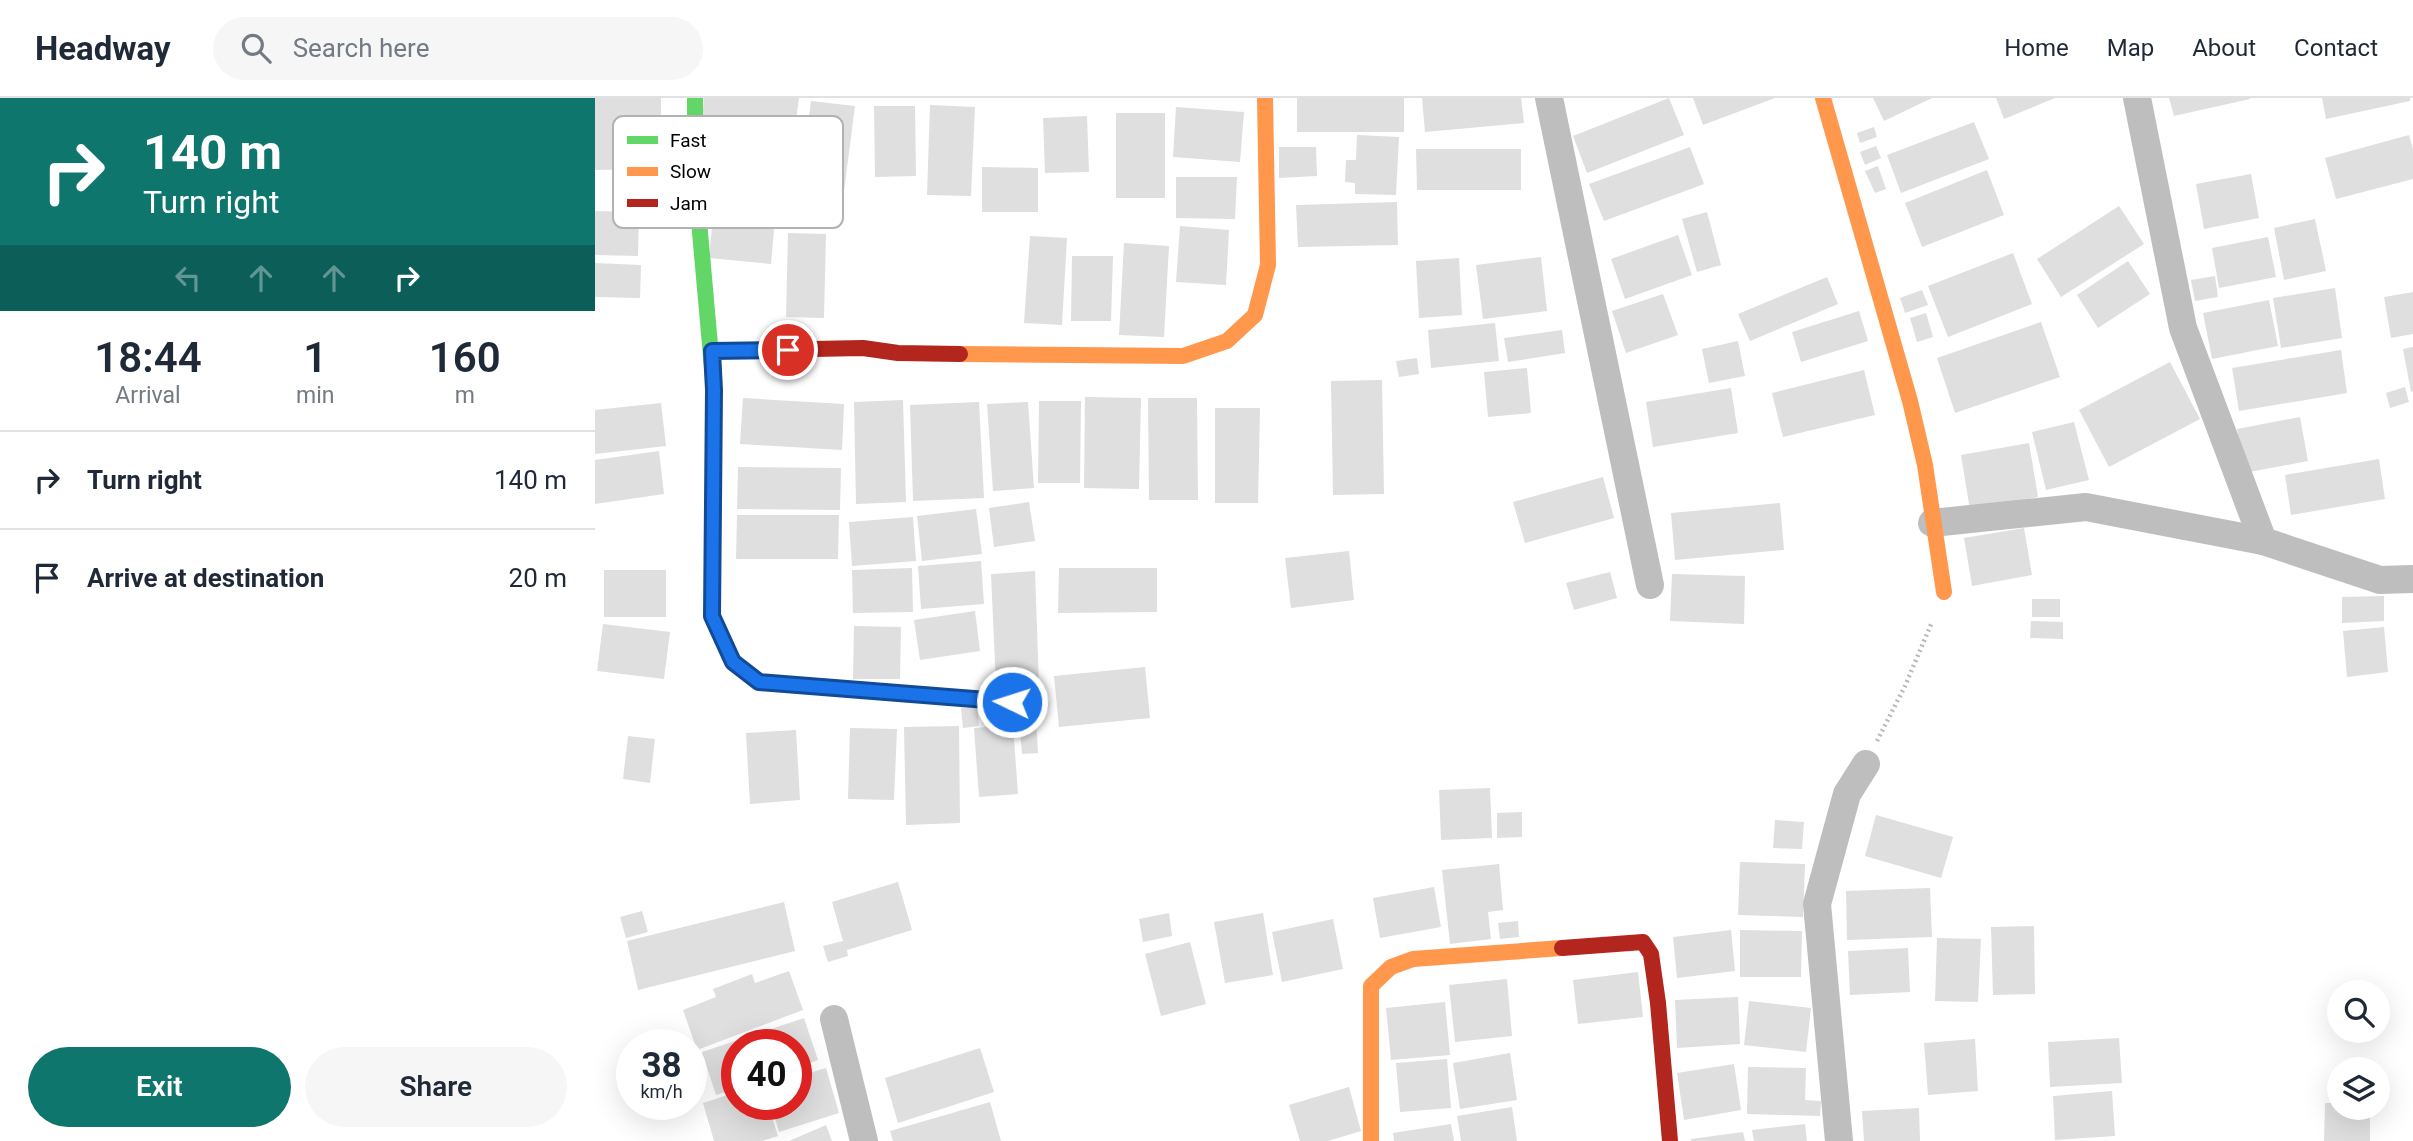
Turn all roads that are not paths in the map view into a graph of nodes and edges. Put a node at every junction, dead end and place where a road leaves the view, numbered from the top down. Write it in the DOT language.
graph roads {
  1 [pos="695,98"];
  2 [pos="1265,98"];
  3 [pos="1549,98"];
  4 [pos="1823,98"];
  5 [pos="2137,98"];
  6 [pos="695,116"];
  7 [pos="700,228"];
  8 [pos="712,351"];
  9 [pos="1932,523"];
  10 [pos="2263,541"];
  11 [pos="2413,579"];
  12 [pos="1650,585"];
  13 [pos="1944,592"];
  14 [pos="1012,702"];
  15 [pos="1866,764"];
  16 [pos="834,1019"];
  17 [pos="864,1141"];
  18 [pos="1371,1141"];
  19 [pos="1670,1141"];
  20 [pos="1839,1141"];
  1 -- 6 [label="street"];
  2 -- 8 [label="street"];
  3 -- 12 [label="street"];
  4 -- 9 [label="street"];
  5 -- 10 [label="street"];
  7 -- 8 [label="street"];
  8 -- 14 [label="street"];
  9 -- 10 [label="street"];
  9 -- 13 [label="street"];
  10 -- 11 [label="street"];
  15 -- 20 [label="street"];
  16 -- 17 [label="street"];
  18 -- 19 [label="street"];
}
